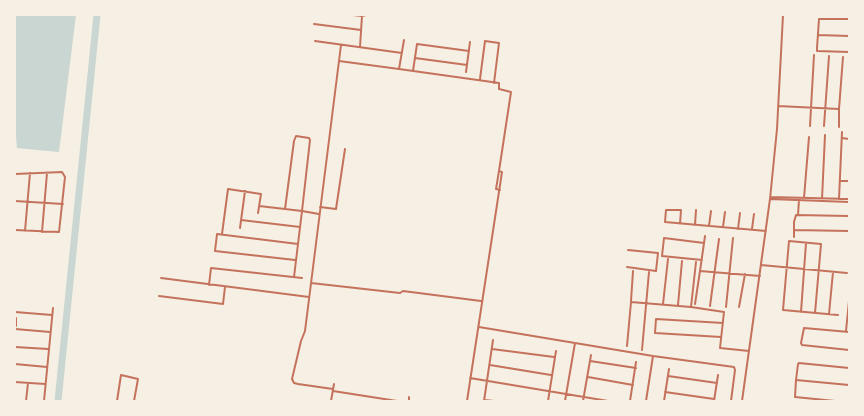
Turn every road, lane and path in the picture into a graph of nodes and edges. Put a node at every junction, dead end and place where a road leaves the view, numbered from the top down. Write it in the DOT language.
graph roads {
  1 [pos="353,15"];
  2 [pos="366,15"];
  3 [pos="783,15"];
  4 [pos="362,16"];
  5 [pos="834,17"];
  6 [pos="849,19"];
  7 [pos="314,24"];
  8 [pos="361,30"];
  9 [pos="818,35"];
  10 [pos="849,36"];
  11 [pos="404,40"];
  12 [pos="315,41"];
  13 [pos="470,42"];
  14 [pos="342,45"];
  15 [pos="360,47"];
  16 [pos="469,51"];
  17 [pos="402,52"];
  18 [pos="849,52"];
  19 [pos="814,55"];
  20 [pos="829,56"];
  21 [pos="843,56"];
  22 [pos="415,58"];
  23 [pos="339,61"];
  24 [pos="467,65"];
  25 [pos="399,70"];
  26 [pos="413,71"];
  27 [pos="466,72"];
  28 [pos="480,80"];
  29 [pos="494,82"];
  30 [pos="778,106"];
  31 [pos="811,108"];
  32 [pos="826,109"];
  33 [pos="839,110"];
  34 [pos="810,126"];
  35 [pos="824,126"];
  36 [pos="839,127"];
  37 [pos="842,132"];
  38 [pos="825,135"];
  39 [pos="809,137"];
  40 [pos="842,138"];
  41 [pos="849,138"];
  42 [pos="346,149"];
  43 [pos="30,173"];
  44 [pos="47,173"];
  45 [pos="15,174"];
  46 [pos="840,181"];
  47 [pos="849,181"];
  48 [pos="245,191"];
  49 [pos="770,198"];
  50 [pos="804,198"];
  51 [pos="783,199"];
  52 [pos="822,199"];
  53 [pos="839,199"];
  54 [pos="799,200"];
  55 [pos="15,201"];
  56 [pos="849,201"];
  57 [pos="28,202"];
  58 [pos="45,203"];
  59 [pos="63,204"];
  60 [pos="259,206"];
  61 [pos="320,207"];
  62 [pos="286,209"];
  63 [pos="696,210"];
  64 [pos="302,211"];
  65 [pos="710,212"];
  66 [pos="725,212"];
  67 [pos="258,213"];
  68 [pos="319,214"];
  69 [pos="740,214"];
  70 [pos="754,214"];
  71 [pos="798,215"];
  72 [pos="849,216"];
  73 [pos="241,220"];
  74 [pos="680,224"];
  75 [pos="694,225"];
  76 [pos="709,226"];
  77 [pos="300,227"];
  78 [pos="240,228"];
  79 [pos="724,228"];
  80 [pos="738,229"];
  81 [pos="15,230"];
  82 [pos="752,230"];
  83 [pos="794,230"];
  84 [pos="25,231"];
  85 [pos="766,231"];
  86 [pos="849,231"];
  87 [pos="42,232"];
  88 [pos="222,235"];
  89 [pos="704,236"];
  90 [pos="794,237"];
  91 [pos="733,238"];
  92 [pos="719,239"];
  93 [pos="704,243"];
  94 [pos="806,243"];
  95 [pos="298,244"];
  96 [pos="628,250"];
  97 [pos="658,253"];
  98 [pos="662,256"];
  99 [pos="668,259"];
  100 [pos="296,260"];
  101 [pos="702,260"];
  102 [pos="682,261"];
  103 [pos="696,262"];
  104 [pos="761,266"];
  105 [pos="627,267"];
  106 [pos="786,268"];
  107 [pos="804,270"];
  108 [pos="633,271"];
  109 [pos="700,271"];
  110 [pos="818,271"];
  111 [pos="649,272"];
  112 [pos="715,272"];
  113 [pos="833,272"];
  114 [pos="730,273"];
  115 [pos="847,273"];
  116 [pos="745,274"];
  117 [pos="760,276"];
  118 [pos="294,277"];
  119 [pos="162,278"];
  120 [pos="302,278"];
  121 [pos="311,283"];
  122 [pos="209,285"];
  123 [pos="225,287"];
  124 [pos="159,296"];
  125 [pos="309,297"];
  126 [pos="849,298"];
  127 [pos="482,301"];
  128 [pos="631,302"];
  129 [pos="646,303"];
  130 [pos="695,304"];
  131 [pos="663,305"];
  132 [pos="678,305"];
  133 [pos="710,306"];
  134 [pos="726,306"];
  135 [pos="691,307"];
  136 [pos="739,307"];
  137 [pos="54,308"];
  138 [pos="15,312"];
  139 [pos="800,312"];
  140 [pos="815,313"];
  141 [pos="829,314"];
  142 [pos="52,315"];
  143 [pos="838,315"];
  144 [pos="848,315"];
  145 [pos="16,318"];
  146 [pos="723,323"];
  147 [pos="479,327"];
  148 [pos="16,328"];
  149 [pos="50,332"];
  150 [pos="848,332"];
  151 [pos="721,337"];
  152 [pos="493,340"];
  153 [pos="575,343"];
  154 [pos="627,346"];
  155 [pos="15,347"];
  156 [pos="492,349"];
  157 [pos="49,350"];
  158 [pos="642,350"];
  159 [pos="748,350"];
  160 [pos="849,350"];
  161 [pos="556,351"];
  162 [pos="592,355"];
  163 [pos="654,356"];
  164 [pos="554,357"];
  165 [pos="590,360"];
  166 [pos="636,362"];
  167 [pos="15,364"];
  168 [pos="490,365"];
  169 [pos="47,367"];
  170 [pos="636,368"];
  171 [pos="849,368"];
  172 [pos="669,369"];
  173 [pos="551,375"];
  174 [pos="718,375"];
  175 [pos="668,376"];
  176 [pos="470,378"];
  177 [pos="588,378"];
  178 [pos="796,380"];
  179 [pos="487,381"];
  180 [pos="15,382"];
  181 [pos="28,382"];
  182 [pos="717,383"];
  183 [pos="46,384"];
  184 [pos="334,384"];
  185 [pos="633,385"];
  186 [pos="849,385"];
  187 [pos="333,390"];
  188 [pos="550,391"];
  189 [pos="665,392"];
  190 [pos="566,394"];
  191 [pos="409,397"];
  192 [pos="583,397"];
  193 [pos="484,400"];
  194 [pos="714,400"];
  195 [pos="26,401"];
  196 [pos="44,401"];
  197 [pos="116,401"];
  198 [pos="134,401"];
  199 [pos="330,401"];
  200 [pos="397,401"];
  201 [pos="409,401"];
  202 [pos="467,401"];
  203 [pos="494,401"];
  204 [pos="548,401"];
  205 [pos="565,401"];
  206 [pos="583,401"];
  207 [pos="608,401"];
  208 [pos="630,401"];
  209 [pos="646,401"];
  210 [pos="664,401"];
  211 [pos="731,401"];
  212 [pos="742,401"];
  213 [pos="835,401"];
  1 -- 4 [label="street"];
  2 -- 4 [label="street"];
  3 -- 30 [label="street"];
  4 -- 8 [label="street"];
  5 -- 6 [label="street"];
  5 -- 9 [label="street"];
  7 -- 8 [label="street"];
  8 -- 15 [label="street"];
  9 -- 10 [label="street"];
  9 -- 18 [label="street"];
  11 -- 17 [label="street"];
  12 -- 14 [label="street"];
  13 -- 16 [label="street"];
  14 -- 15 [label="street"];
  14 -- 23 [label="street"];
  15 -- 17 [label="street"];
  16 -- 22 [label="street"];
  16 -- 24 [label="street"];
  17 -- 25 [label="street"];
  19 -- 31 [label="street"];
  20 -- 32 [label="street"];
  21 -- 33 [label="street"];
  22 -- 24 [label="street"];
  22 -- 26 [label="street"];
  23 -- 25 [label="street"];
  23 -- 61 [label="street"];
  24 -- 27 [label="street"];
  25 -- 26 [label="street"];
  26 -- 28 [label="street"];
  28 -- 29 [label="street"];
  28 -- 29 [label="street"];
  29 -- 127 [label="street"];
  30 -- 31 [label="street"];
  30 -- 49 [label="street"];
  31 -- 32 [label="street"];
  31 -- 34 [label="street"];
  32 -- 33 [label="street"];
  32 -- 35 [label="street"];
  33 -- 36 [label="street"];
  37 -- 40 [label="street"];
  38 -- 52 [label="street"];
  39 -- 50 [label="street"];
  40 -- 41 [label="street"];
  40 -- 46 [label="street"];
  42 -- 61 [label="street"];
  43 -- 44 [label="street"];
  43 -- 45 [label="street"];
  43 -- 57 [label="street"];
  44 -- 58 [label="street"];
  44 -- 59 [label="street"];
  46 -- 47 [label="street"];
  46 -- 53 [label="street"];
  48 -- 60 [label="street"];
  48 -- 73 [label="street"];
  48 -- 88 [label="street"];
  49 -- 51 [label="street"];
  49 -- 85 [label="street"];
  50 -- 51 [label="street"];
  50 -- 52 [label="street"];
  51 -- 54 [label="street"];
  52 -- 53 [label="street"];
  53 -- 56 [label="street"];
  54 -- 56 [label="street"];
  54 -- 71 [label="street"];
  55 -- 57 [label="street"];
  57 -- 58 [label="street"];
  57 -- 84 [label="street"];
  58 -- 59 [label="street"];
  58 -- 87 [label="street"];
  59 -- 87 [label="street"];
  60 -- 62 [label="street"];
  60 -- 67 [label="street"];
  61 -- 68 [label="street"];
  62 -- 64 [label="street"];
  62 -- 64 [label="street"];
  63 -- 75 [label="street"];
  64 -- 68 [label="street"];
  64 -- 77 [label="street"];
  65 -- 76 [label="street"];
  66 -- 79 [label="street"];
  68 -- 121 [label="street"];
  69 -- 80 [label="street"];
  70 -- 82 [label="street"];
  71 -- 72 [label="street"];
  71 -- 83 [label="street"];
  73 -- 77 [label="street"];
  73 -- 78 [label="street"];
  74 -- 74 [label="street"];
  74 -- 75 [label="street"];
  75 -- 76 [label="street"];
  76 -- 79 [label="street"];
  77 -- 95 [label="street"];
  79 -- 80 [label="street"];
  80 -- 82 [label="street"];
  81 -- 84 [label="street"];
  82 -- 85 [label="street"];
  83 -- 86 [label="street"];
  83 -- 90 [label="street"];
  84 -- 87 [label="street"];
  85 -- 104 [label="street"];
  88 -- 95 [label="street"];
  88 -- 100 [label="street"];
  89 -- 93 [label="street"];
  91 -- 114 [label="street"];
  92 -- 112 [label="street"];
  93 -- 98 [label="street"];
  93 -- 101 [label="street"];
  94 -- 106 [label="street"];
  94 -- 107 [label="street"];
  94 -- 110 [label="street"];
  95 -- 100 [label="street"];
  96 -- 97 [label="street"];
  97 -- 98 [label="street"];
  97 -- 105 [label="street"];
  98 -- 101 [label="street"];
  99 -- 131 [label="street"];
  100 -- 118 [label="street"];
  101 -- 109 [label="street"];
  102 -- 132 [label="street"];
  103 -- 135 [label="street"];
  104 -- 106 [label="street"];
  104 -- 117 [label="street"];
  106 -- 107 [label="street"];
  106 -- 139 [label="street"];
  107 -- 110 [label="street"];
  107 -- 139 [label="street"];
  108 -- 128 [label="street"];
  109 -- 112 [label="street"];
  109 -- 130 [label="street"];
  110 -- 113 [label="street"];
  110 -- 140 [label="street"];
  111 -- 129 [label="street"];
  112 -- 114 [label="street"];
  112 -- 133 [label="street"];
  113 -- 115 [label="street"];
  113 -- 141 [label="street"];
  114 -- 116 [label="street"];
  114 -- 134 [label="street"];
  116 -- 117 [label="street"];
  116 -- 136 [label="street"];
  117 -- 159 [label="street"];
  118 -- 120 [label="street"];
  118 -- 122 [label="street"];
  119 -- 122 [label="street"];
  121 -- 125 [label="street"];
  121 -- 127 [label="street"];
  122 -- 123 [label="street"];
  123 -- 124 [label="street"];
  123 -- 125 [label="street"];
  125 -- 187 [label="street"];
  126 -- 144 [label="street"];
  127 -- 147 [label="street"];
  128 -- 129 [label="street"];
  128 -- 154 [label="street"];
  129 -- 131 [label="street"];
  129 -- 158 [label="street"];
  131 -- 132 [label="street"];
  132 -- 135 [label="street"];
  135 -- 146 [label="street"];
  137 -- 142 [label="street"];
  138 -- 142 [label="street"];
  139 -- 140 [label="street"];
  140 -- 141 [label="street"];
  141 -- 143 [label="street"];
  142 -- 149 [label="street"];
  144 -- 150 [label="street"];
  145 -- 148 [label="street"];
  146 -- 151 [label="street"];
  146 -- 151 [label="street"];
  147 -- 153 [label="street"];
  147 -- 176 [label="street"];
  148 -- 149 [label="street"];
  149 -- 157 [label="street"];
  150 -- 160 [label="street"];
  151 -- 159 [label="street"];
  152 -- 156 [label="street"];
  153 -- 163 [label="street"];
  153 -- 190 [label="street"];
  155 -- 157 [label="street"];
  156 -- 164 [label="street"];
  156 -- 168 [label="street"];
  157 -- 169 [label="street"];
  159 -- 212 [label="street"];
  161 -- 164 [label="street"];
  162 -- 165 [label="street"];
  163 -- 209 [label="street"];
  163 -- 211 [label="street"];
  164 -- 173 [label="street"];
  165 -- 170 [label="street"];
  165 -- 177 [label="street"];
  166 -- 170 [label="street"];
  167 -- 169 [label="street"];
  168 -- 173 [label="street"];
  168 -- 179 [label="street"];
  169 -- 183 [label="street"];
  170 -- 185 [label="street"];
  171 -- 178 [label="street"];
  172 -- 175 [label="street"];
  173 -- 188 [label="street"];
  174 -- 182 [label="street"];
  175 -- 182 [label="street"];
  175 -- 189 [label="street"];
  176 -- 179 [label="street"];
  176 -- 202 [label="street"];
  177 -- 185 [label="street"];
  177 -- 192 [label="street"];
  178 -- 186 [label="street"];
  178 -- 213 [label="street"];
  179 -- 188 [label="street"];
  179 -- 193 [label="street"];
  180 -- 181 [label="street"];
  181 -- 183 [label="street"];
  181 -- 195 [label="street"];
  182 -- 194 [label="street"];
  183 -- 196 [label="street"];
  184 -- 187 [label="street"];
  185 -- 208 [label="street"];
  187 -- 199 [label="street"];
  187 -- 200 [label="street"];
  188 -- 190 [label="street"];
  188 -- 204 [label="street"];
  189 -- 194 [label="street"];
  189 -- 210 [label="street"];
  190 -- 192 [label="street"];
  190 -- 205 [label="street"];
  191 -- 201 [label="street"];
  192 -- 206 [label="street"];
  192 -- 207 [label="street"];
  193 -- 203 [label="street"];
  197 -- 198 [label="street"];
}
